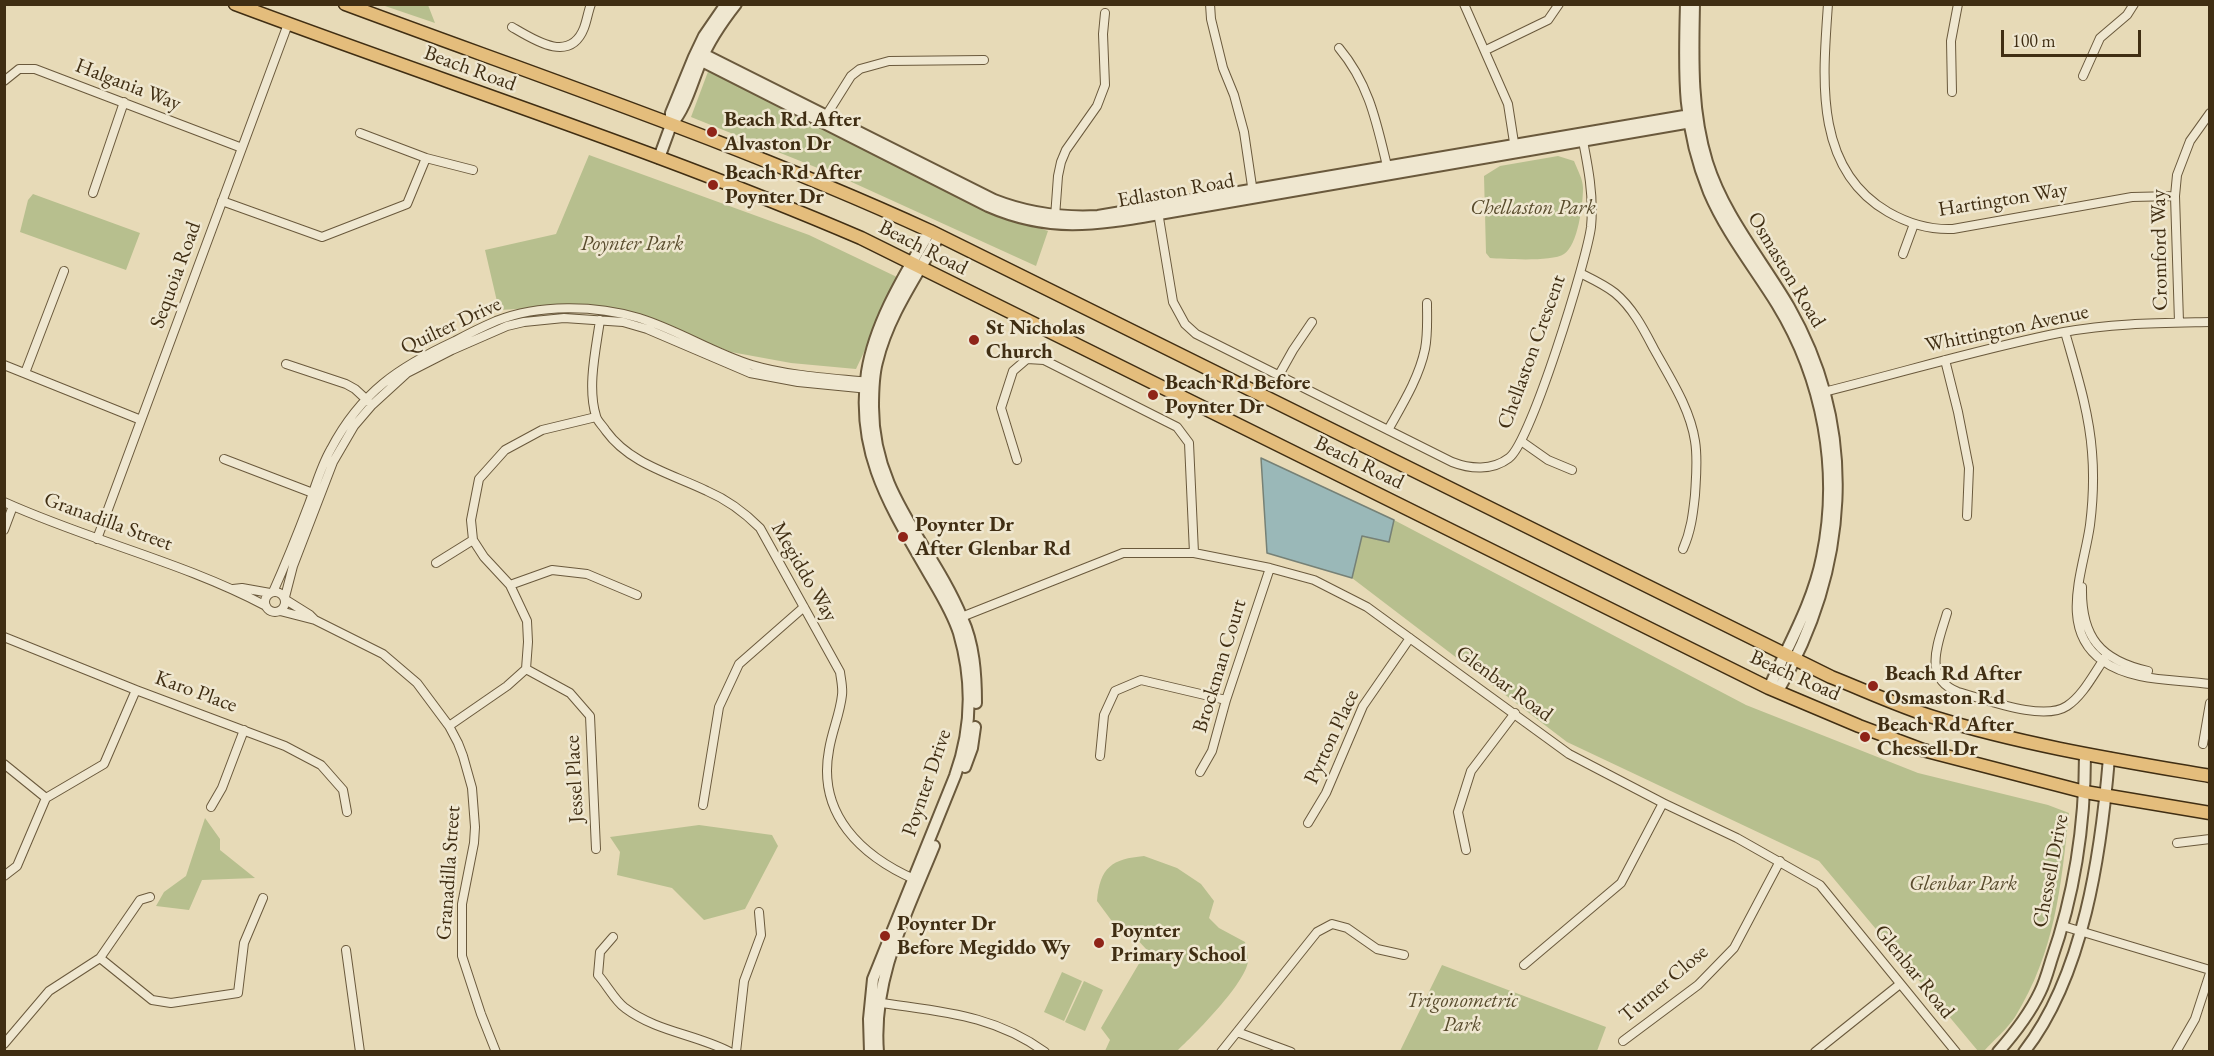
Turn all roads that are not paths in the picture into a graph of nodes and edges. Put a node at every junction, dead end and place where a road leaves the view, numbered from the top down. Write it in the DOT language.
graph roads {
  1 [pos="235,4"];
  2 [pos="345,4"];
  3 [pos="591,4"];
  4 [pos="726,4"];
  5 [pos="736,4"];
  6 [pos="1210,4"];
  7 [pos="1464,4"];
  8 [pos="1559,4"];
  9 [pos="1686,4"];
  10 [pos="1694,4"];
  11 [pos="1828,4"];
  12 [pos="1958,4"];
  13 [pos="2134,4"];
  14 [pos="1105,13"];
  15 [pos="288,24"];
  16 [pos="512,27"];
  17 [pos="1339,48"];
  18 [pos="1486,50"];
  19 [pos="699,56"];
  20 [pos="984,60"];
  21 [pos="2084,75"];
  22 [pos="4,81"];
  23 [pos="1952,92"];
  24 [pos="124,102"];
  25 [pos="2210,113"];
  26 [pos="824,118"];
  27 [pos="1692,118"];
  28 [pos="671,125"];
  29 [pos="360,133"];
  30 [pos="1583,138"];
  31 [pos="242,148"];
  32 [pos="1515,149"];
  33 [pos="426,158"];
  34 [pos="659,158"];
  35 [pos="473,170"];
  36 [pos="1388,170"];
  37 [pos="93,193"];
  38 [pos="1253,193"];
  39 [pos="2175,196"];
  40 [pos="222,201"];
  41 [pos="1158,210"];
  42 [pos="1055,220"];
  43 [pos="1914,224"];
  44 [pos="935,234"];
  45 [pos="1903,254"];
  46 [pos="916,266"];
  47 [pos="64,271"];
  48 [pos="1580,273"];
  49 [pos="1427,303"];
  50 [pos="600,320"];
  51 [pos="1312,322"];
  52 [pos="2179,322"];
  53 [pos="2210,322"];
  54 [pos="2065,332"];
  55 [pos="1945,360"];
  56 [pos="286,364"];
  57 [pos="4,365"];
  58 [pos="25,373"];
  59 [pos="1279,375"];
  60 [pos="870,386"];
  61 [pos="1821,392"];
  62 [pos="369,401"];
  63 [pos="596,417"];
  64 [pos="141,420"];
  65 [pos="1388,430"];
  66 [pos="1521,441"];
  67 [pos="224,459"];
  68 [pos="1017,460"];
  69 [pos="1572,470"];
  70 [pos="317,494"];
  71 [pos="4,502"];
  72 [pos="13,506"];
  73 [pos="1967,516"];
  74 [pos="4,530"];
  75 [pos="97,539"];
  76 [pos="473,540"];
  77 [pos="1683,549"];
  78 [pos="1194,553"];
  79 [pos="436,562"];
  80 [pos="1270,568"];
  81 [pos="510,585"];
  82 [pos="233,589"];
  83 [pos="271,593"];
  84 [pos="637,595"];
  85 [pos="285,599"];
  86 [pos="266,606"];
  87 [pos="804,608"];
  88 [pos="280,611"];
  89 [pos="1947,613"];
  90 [pos="958,618"];
  91 [pos="315,620"];
  92 [pos="4,637"];
  93 [pos="1410,638"];
  94 [pos="1790,658"];
  95 [pos="2105,658"];
  96 [pos="526,669"];
  97 [pos="2210,684"];
  98 [pos="1774,689"];
  99 [pos="136,690"];
  100 [pos="1226,700"];
  101 [pos="2210,703"];
  102 [pos="1515,713"];
  103 [pos="448,726"];
  104 [pos="244,730"];
  105 [pos="2203,744"];
  106 [pos="2085,754"];
  107 [pos="1100,756"];
  108 [pos="2109,758"];
  109 [pos="4,764"];
  110 [pos="1200,772"];
  111 [pos="2210,776"];
  112 [pos="2085,792"];
  113 [pos="2106,795"];
  114 [pos="46,798"];
  115 [pos="1663,803"];
  116 [pos="703,805"];
  117 [pos="211,807"];
  118 [pos="346,812"];
  119 [pos="2210,813"];
  120 [pos="1308,823"];
  121 [pos="2210,839"];
  122 [pos="2177,843"];
  123 [pos="596,849"];
  124 [pos="1466,850"];
  125 [pos="1780,861"];
  126 [pos="4,876"];
  127 [pos="916,880"];
  128 [pos="150,897"];
  129 [pos="263,898"];
  130 [pos="759,912"];
  131 [pos="2063,926"];
  132 [pos="2081,930"];
  133 [pos="613,937"];
  134 [pos="346,950"];
  135 [pos="1404,955"];
  136 [pos="100,958"];
  137 [pos="1524,965"];
  138 [pos="2210,971"];
  139 [pos="1900,984"];
  140 [pos="874,1002"];
  141 [pos="1237,1032"];
  142 [pos="1623,1041"];
  143 [pos="4,1045"];
  144 [pos="12,1052"];
  145 [pos="360,1052"];
  146 [pos="496,1052"];
  147 [pos="730,1052"];
  148 [pos="736,1052"];
  149 [pos="870,1052"];
  150 [pos="878,1052"];
  151 [pos="1045,1052"];
  152 [pos="1221,1052"];
  153 [pos="1291,1052"];
  154 [pos="1815,1052"];
  155 [pos="1956,1052"];
  156 [pos="1998,1052"];
  157 [pos="2024,1052"];
  158 [pos="2176,1052"];
  1 -- 15 [label="main road, Beach Road"];
  2 -- 28 [label="main road, Beach Road"];
  3 -- 16 [label="street"];
  4 -- 19 [label="street"];
  5 -- 19 [label="street"];
  6 -- 38 [label="street"];
  7 -- 18 [label="street"];
  8 -- 18 [label="street"];
  9 -- 27 [label="street, Osmaston Road"];
  10 -- 27 [label="street, Osmaston Road"];
  11 -- 43 [label="street, Hartington Way"];
  12 -- 23 [label="street"];
  13 -- 21 [label="street"];
  14 -- 42 [label="street"];
  15 -- 31 [label="street, Sequoia Road"];
  15 -- 34 [label="main road, Beach Road"];
  17 -- 36 [label="street"];
  18 -- 32 [label="street"];
  19 -- 26 [label="street, Edlaston Road"];
  19 -- 28 [label="street"];
  20 -- 26 [label="street"];
  22 -- 24 [label="street, Halgania Way"];
  24 -- 31 [label="street, Halgania Way"];
  24 -- 37 [label="street"];
  25 -- 39 [label="street, Cromford Way"];
  26 -- 42 [label="street, Edlaston Road"];
  27 -- 30 [label="street, Edlaston Road"];
  27 -- 61 [label="street, Osmaston Road"];
  28 -- 34 [label="street"];
  28 -- 44 [label="main road, Beach Road"];
  29 -- 33 [label="street"];
  30 -- 32 [label="street, Edlaston Road"];
  30 -- 48 [label="street, Chellaston Crescent"];
  31 -- 40 [label="street, Sequoia Road"];
  32 -- 36 [label="street, Edlaston Road"];
  33 -- 35 [label="street"];
  33 -- 40 [label="street"];
  34 -- 46 [label="main road, Beach Road"];
  36 -- 38 [label="street, Edlaston Road"];
  38 -- 41 [label="street, Edlaston Road"];
  39 -- 43 [label="street, Hartington Way"];
  39 -- 52 [label="street, Cromford Way"];
  40 -- 64 [label="street, Sequoia Road"];
  41 -- 42 [label="street, Edlaston Road"];
  41 -- 59 [label="street, Chellaston Crescent"];
  43 -- 45 [label="street"];
  44 -- 46 [label="street, Poynter Drive"];
  44 -- 94 [label="main road, Beach Road"];
  46 -- 60 [label="street, Poynter Drive"];
  46 -- 98 [label="main road, Beach Road"];
  47 -- 58 [label="street"];
  48 -- 66 [label="street, Chellaston Crescent"];
  48 -- 77 [label="street"];
  49 -- 65 [label="street"];
  50 -- 60 [label="street, Quilter Drive"];
  50 -- 62 [label="street, Quilter Drive"];
  50 -- 63 [label="street, Megiddo Way"];
  51 -- 59 [label="street"];
  52 -- 53 [label="street, Whittington Avenue"];
  52 -- 54 [label="street, Whittington Avenue"];
  54 -- 55 [label="street, Whittington Avenue"];
  54 -- 95 [label="street"];
  55 -- 61 [label="street, Whittington Avenue"];
  55 -- 73 [label="street"];
  56 -- 62 [label="street"];
  57 -- 58 [label="street"];
  58 -- 64 [label="street"];
  59 -- 65 [label="street, Chellaston Crescent"];
  60 -- 62 [label="street, Quilter Drive"];
  60 -- 90 [label="street, Poynter Drive"];
  61 -- 94 [label="street, Osmaston Road"];
  62 -- 70 [label="street, Quilter Drive"];
  63 -- 76 [label="street"];
  63 -- 87 [label="street, Megiddo Way"];
  64 -- 75 [label="street, Sequoia Road"];
  65 -- 66 [label="street, Chellaston Crescent"];
  66 -- 69 [label="street"];
  67 -- 70 [label="street"];
  68 -- 78 [label="street"];
  70 -- 83 [label="street, Quilter Drive"];
  70 -- 85 [label="street, Quilter Drive"];
  71 -- 72 [label="street, Granadilla Street"];
  72 -- 74 [label="street"];
  72 -- 75 [label="street, Granadilla Street"];
  75 -- 82 [label="street, Granadilla Street"];
  76 -- 79 [label="street"];
  76 -- 81 [label="street"];
  78 -- 80 [label="street, Glenbar Road"];
  78 -- 90 [label="street, Glenbar Road"];
  80 -- 93 [label="street, Glenbar Road"];
  80 -- 100 [label="street, Brockman Court"];
  81 -- 84 [label="street"];
  81 -- 96 [label="street"];
  82 -- 83 [label="street, Granadilla Street"];
  82 -- 86 [label="street, Granadilla Street"];
  83 -- 85 [label="street"];
  83 -- 86 [label="street"];
  85 -- 88 [label="street"];
  85 -- 91 [label="street, Granadilla Street"];
  86 -- 88 [label="street"];
  87 -- 116 [label="street"];
  87 -- 127 [label="street, Megiddo Way"];
  88 -- 91 [label="street, Granadilla Street"];
  89 -- 95 [label="street"];
  90 -- 127 [label="street, Poynter Drive"];
  91 -- 103 [label="street, Granadilla Street"];
  92 -- 99 [label="street, Karo Place"];
  93 -- 102 [label="street, Glenbar Road"];
  93 -- 120 [label="street, Pyrton Place"];
  94 -- 98 [label="street, Osmaston Road"];
  94 -- 106 [label="main road, Beach Road"];
  95 -- 97 [label="street"];
  96 -- 103 [label="street"];
  96 -- 123 [label="street, Jessel Place"];
  98 -- 112 [label="main road, Beach Road"];
  99 -- 104 [label="street, Karo Place"];
  99 -- 114 [label="street"];
  100 -- 107 [label="street"];
  100 -- 110 [label="street, Brockman Court"];
  101 -- 105 [label="street"];
  102 -- 115 [label="street, Glenbar Road"];
  102 -- 124 [label="street"];
  103 -- 146 [label="street, Granadilla Street"];
  104 -- 117 [label="street"];
  104 -- 118 [label="street, Karo Place"];
  106 -- 108 [label="main road, Beach Road"];
  106 -- 112 [label="street, Chessell Drive"];
  108 -- 111 [label="main road, Beach Road"];
  108 -- 113 [label="street, Chessell Drive"];
  109 -- 114 [label="street"];
  112 -- 113 [label="main road, Beach Road"];
  112 -- 131 [label="street, Chessell Drive"];
  113 -- 119 [label="main road, Beach Road"];
  113 -- 132 [label="street, Chessell Drive"];
  114 -- 126 [label="street"];
  115 -- 125 [label="street, Glenbar Road"];
  115 -- 137 [label="street"];
  121 -- 122 [label="street"];
  125 -- 139 [label="street, Glenbar Road"];
  125 -- 142 [label="street, Turner Close"];
  127 -- 140 [label="street, Poynter Drive"];
  128 -- 136 [label="street"];
  129 -- 136 [label="street"];
  130 -- 148 [label="street"];
  131 -- 132 [label="street"];
  131 -- 156 [label="street, Chessell Drive"];
  132 -- 138 [label="street"];
  132 -- 157 [label="street, Chessell Drive"];
  133 -- 147 [label="street"];
  134 -- 145 [label="street"];
  135 -- 141 [label="street"];
  136 -- 143 [label="street"];
  138 -- 158 [label="street"];
  139 -- 154 [label="street"];
  139 -- 155 [label="street, Glenbar Road"];
  140 -- 149 [label="street, Poynter Drive"];
  140 -- 150 [label="street, Poynter Drive"];
  140 -- 151 [label="street"];
  141 -- 152 [label="street"];
  141 -- 153 [label="street"];
  143 -- 144 [label="street"];
}
